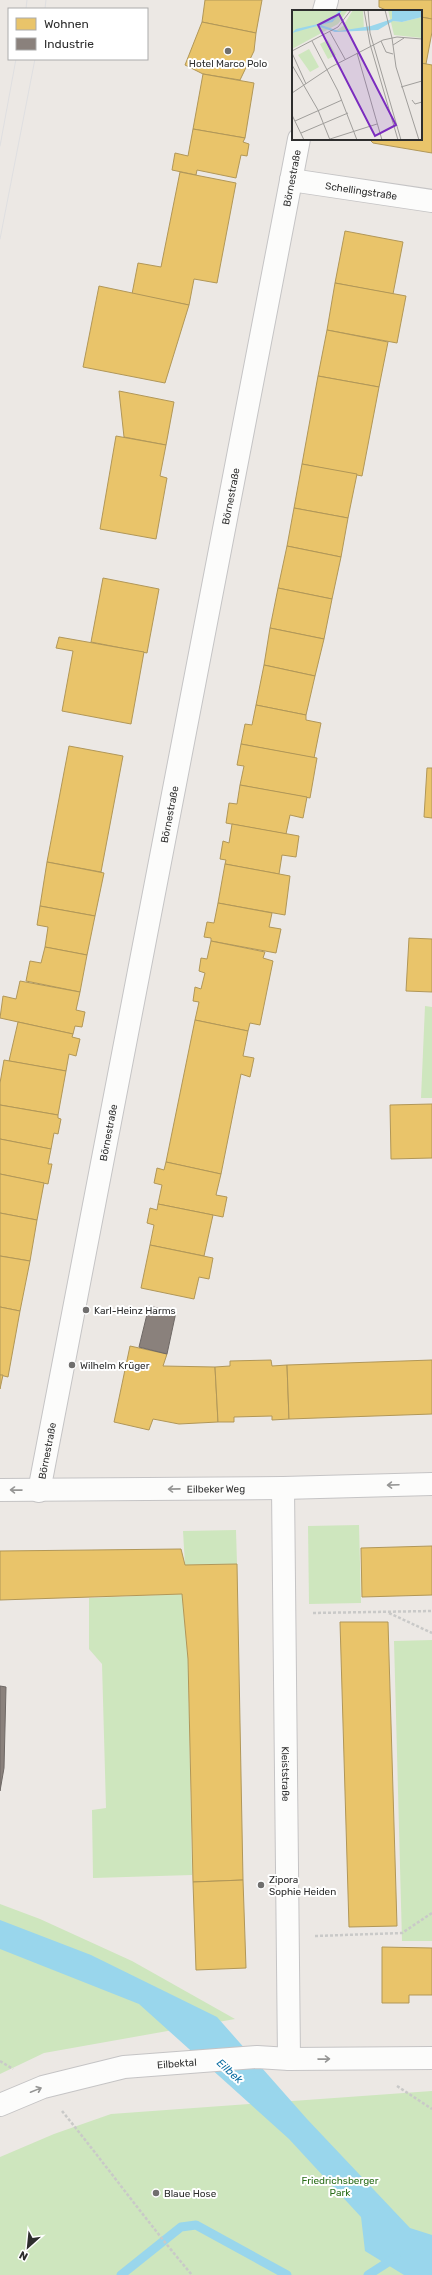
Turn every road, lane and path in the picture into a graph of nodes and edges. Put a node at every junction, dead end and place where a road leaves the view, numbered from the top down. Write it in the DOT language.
graph roads {
  1 [pos="326,0"];
  2 [pos="324,10"];
  3 [pos="299,140"];
  4 [pos="291,180"];
  5 [pos="432,202"];
  6 [pos="432,1484"];
  7 [pos="283,1488"];
  8 [pos="0,1490"];
  9 [pos="39,1491"];
  10 [pos="432,1611"];
  11 [pos="388,1612"];
  12 [pos="285,1614"];
  13 [pos="432,1633"];
  14 [pos="432,1913"];
  15 [pos="288,1937"];
  16 [pos="432,2058"];
  17 [pos="289,2059"];
  18 [pos="43,2087"];
  19 [pos="0,2105"];
  20 [pos="192,2275"];
  1 -- 2 [label="street"];
  3 -- 4 [label="street, Börnestraße"];
  4 -- 5 [label="street, Schellingstraße"];
  4 -- 9 [label="street, Börnestraße"];
  6 -- 7 [label="street, Eilbeker Weg, one-way"];
  7 -- 9 [label="street, Eilbeker Weg, one-way"];
  7 -- 12 [label="street, Kleiststraße"];
  9 -- 8 [label="street, Eilbeker Weg, one-way"];
  10 -- 11 [label="path"];
  11 -- 12 [label="path"];
  11 -- 13 [label="path"];
  12 -- 15 [label="street, Kleiststraße"];
  14 -- 15 [label="path"];
  15 -- 17 [label="street, Kleiststraße"];
  17 -- 16 [label="street, Eilbektal, one-way"];
  17 -- 18 [label="street, Eilbektal"];
  19 -- 18 [label="street, Eilbektal, one-way"];
  18 -- 20 [label="path"];
}
